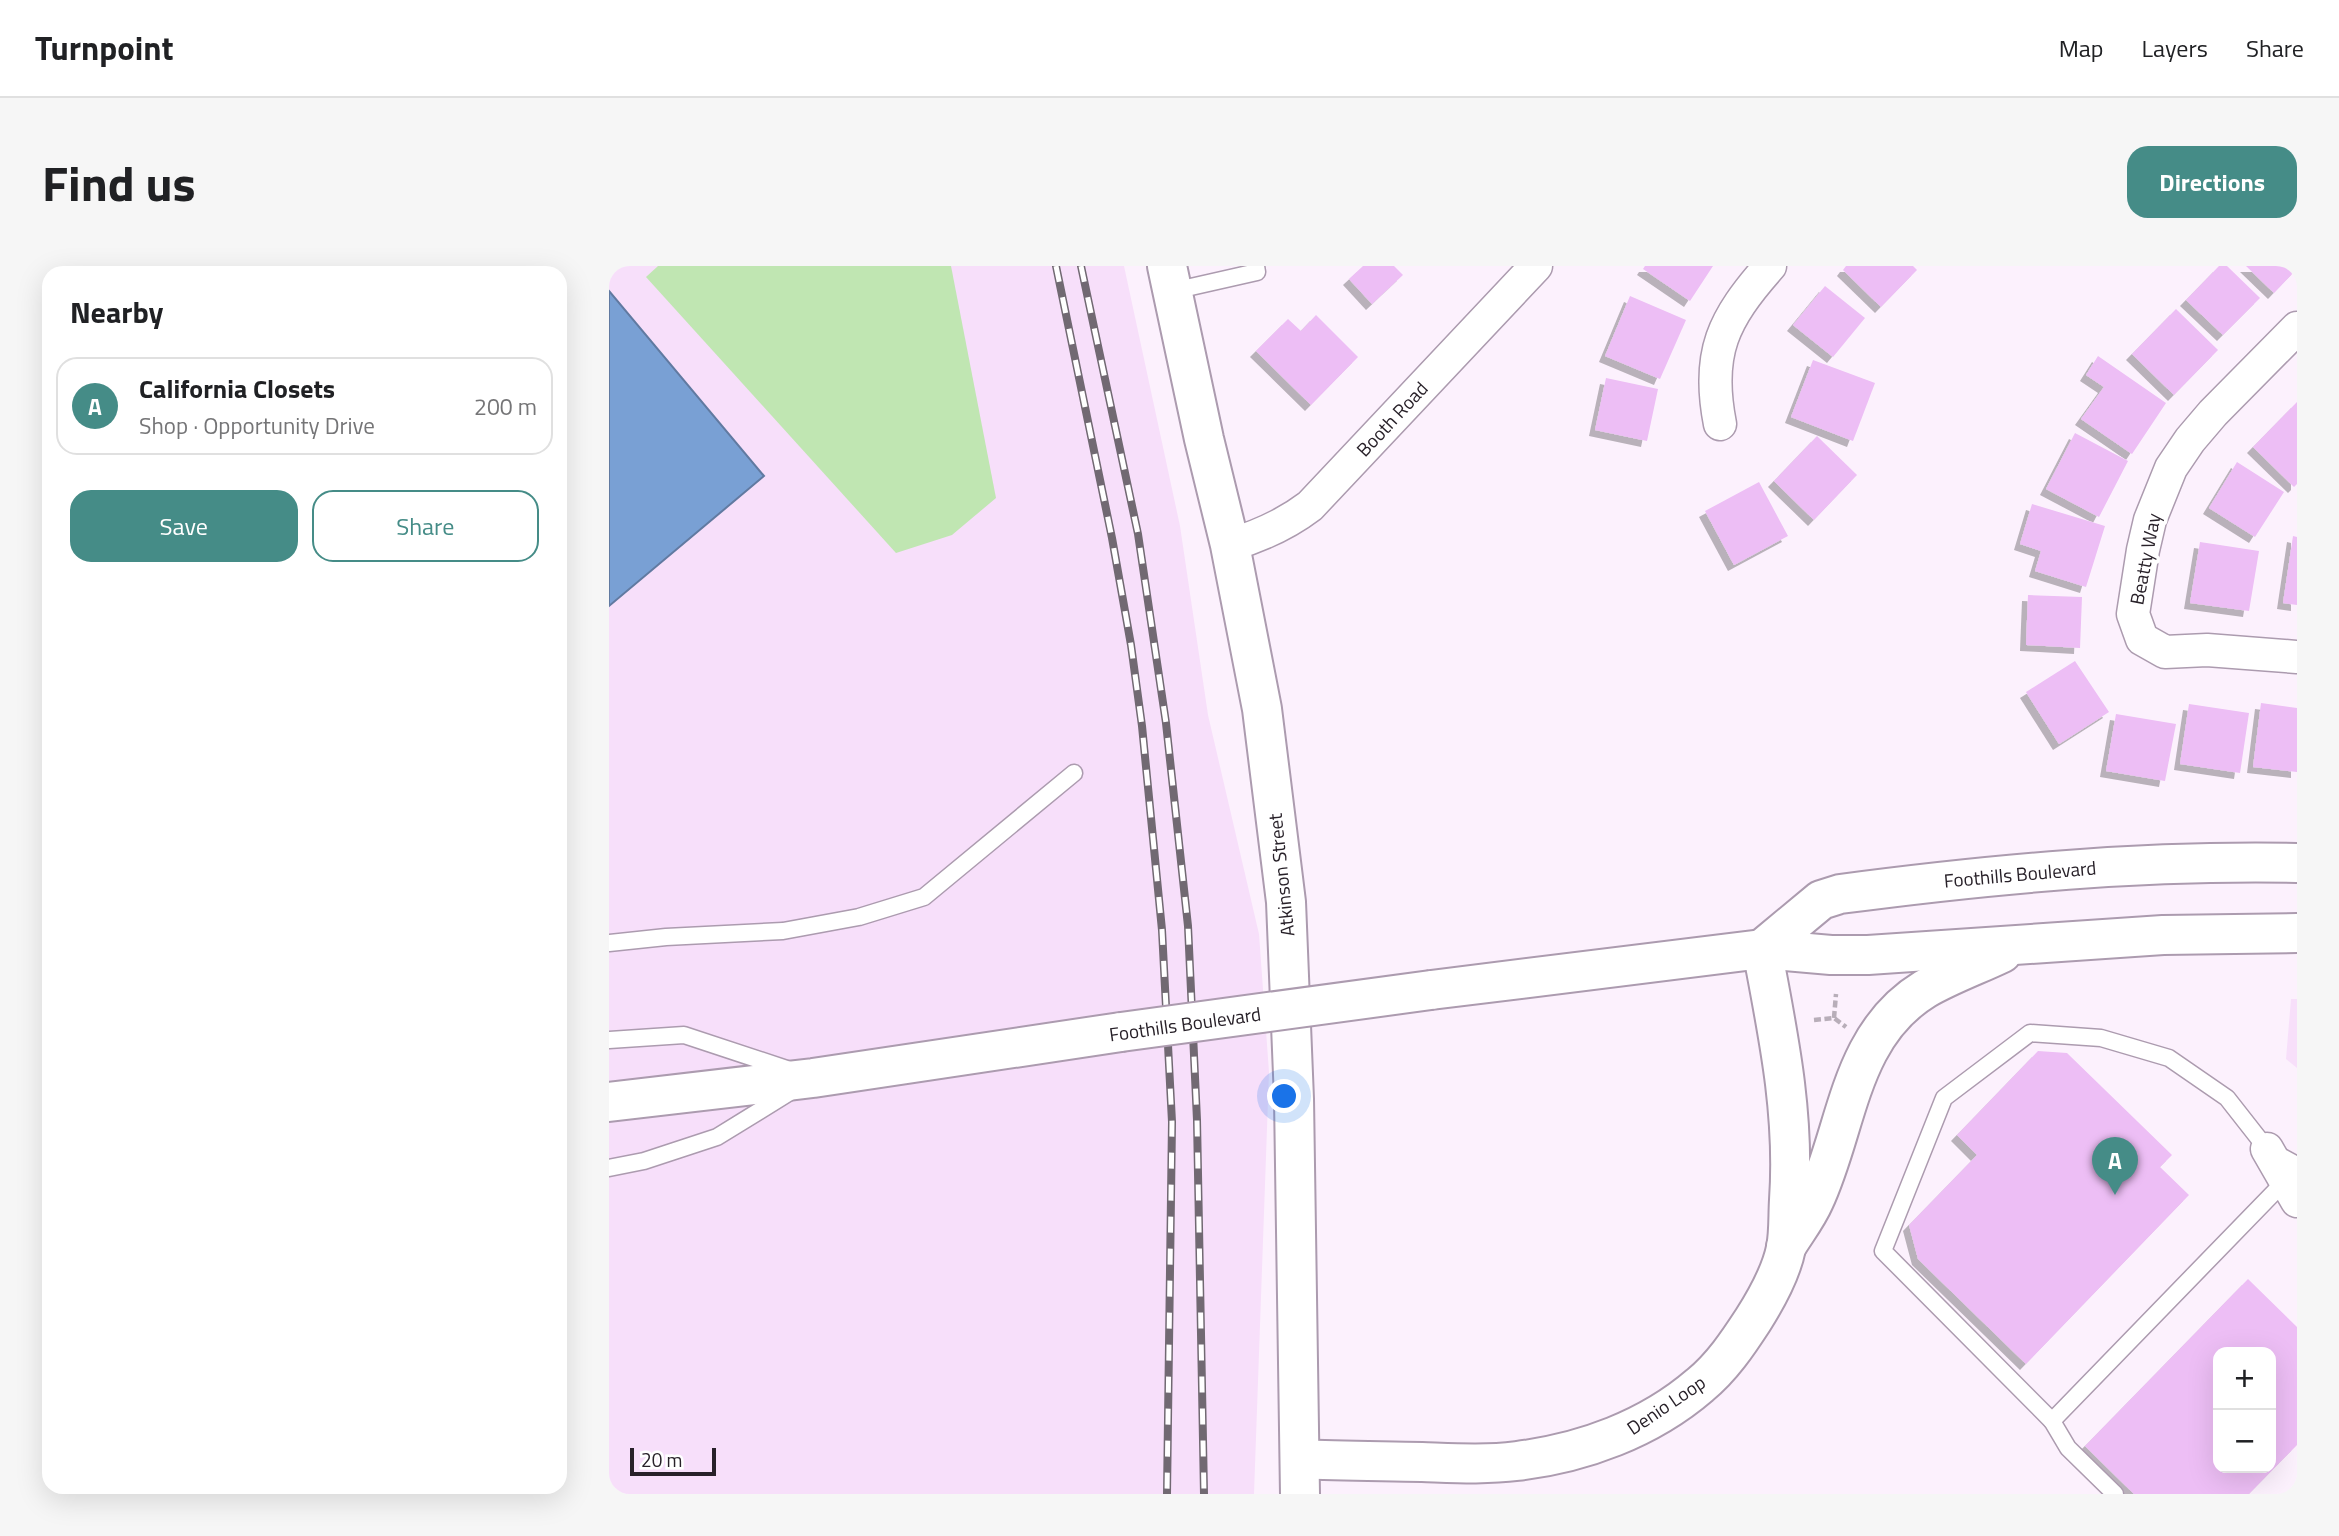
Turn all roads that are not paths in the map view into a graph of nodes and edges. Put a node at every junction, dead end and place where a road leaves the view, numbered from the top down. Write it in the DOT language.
graph roads {
  1 [pos="1256,266"];
  2 [pos="1536,266"];
  3 [pos="1770,266"];
  4 [pos="1170,279"];
  5 [pos="2297,328"];
  6 [pos="1720,424"];
  7 [pos="1230,545"];
  8 [pos="2297,657"];
  9 [pos="1074,773"];
  10 [pos="2297,863"];
  11 [pos="2297,933"];
  12 [pos="609,943"];
  13 [pos="2023,944"];
  14 [pos="1762,949"];
  15 [pos="609,1040"];
  16 [pos="813,1078"];
  17 [pos="609,1102"];
  18 [pos="2267,1149"];
  19 [pos="609,1168"];
  20 [pos="2293,1182"];
  21 [pos="1786,1247"];
  22 [pos="2052,1421"];
  23 [pos="1300,1477"];
  24 [pos="2115,1494"];
  1 -- 4 [label="lane"];
  2 -- 7 [label="street, Booth Road"];
  3 -- 6 [label="street"];
  4 -- 7 [label="main road, Atkinson Street"];
  5 -- 8 [label="street, Beatty Way"];
  7 -- 23 [label="main road, Atkinson Street"];
  9 -- 12 [label="lane"];
  10 -- 14 [label="main road, Foothills Boulevard"];
  11 -- 13 [label="main road, Foothills Boulevard"];
  13 -- 14 [label="main road, Foothills Boulevard"];
  13 -- 21 [label="main road"];
  14 -- 16 [label="main road, Foothills Boulevard, bridge"];
  14 -- 21 [label="main road, Denio Loop"];
  15 -- 16 [label="lane"];
  16 -- 17 [label="main road, Foothills Boulevard"];
  16 -- 19 [label="lane"];
  18 -- 20 [label="street"];
  18 -- 22 [label="lane"];
  20 -- 22 [label="lane"];
  21 -- 23 [label="main road, Denio Loop"];
  22 -- 24 [label="lane"];
}
